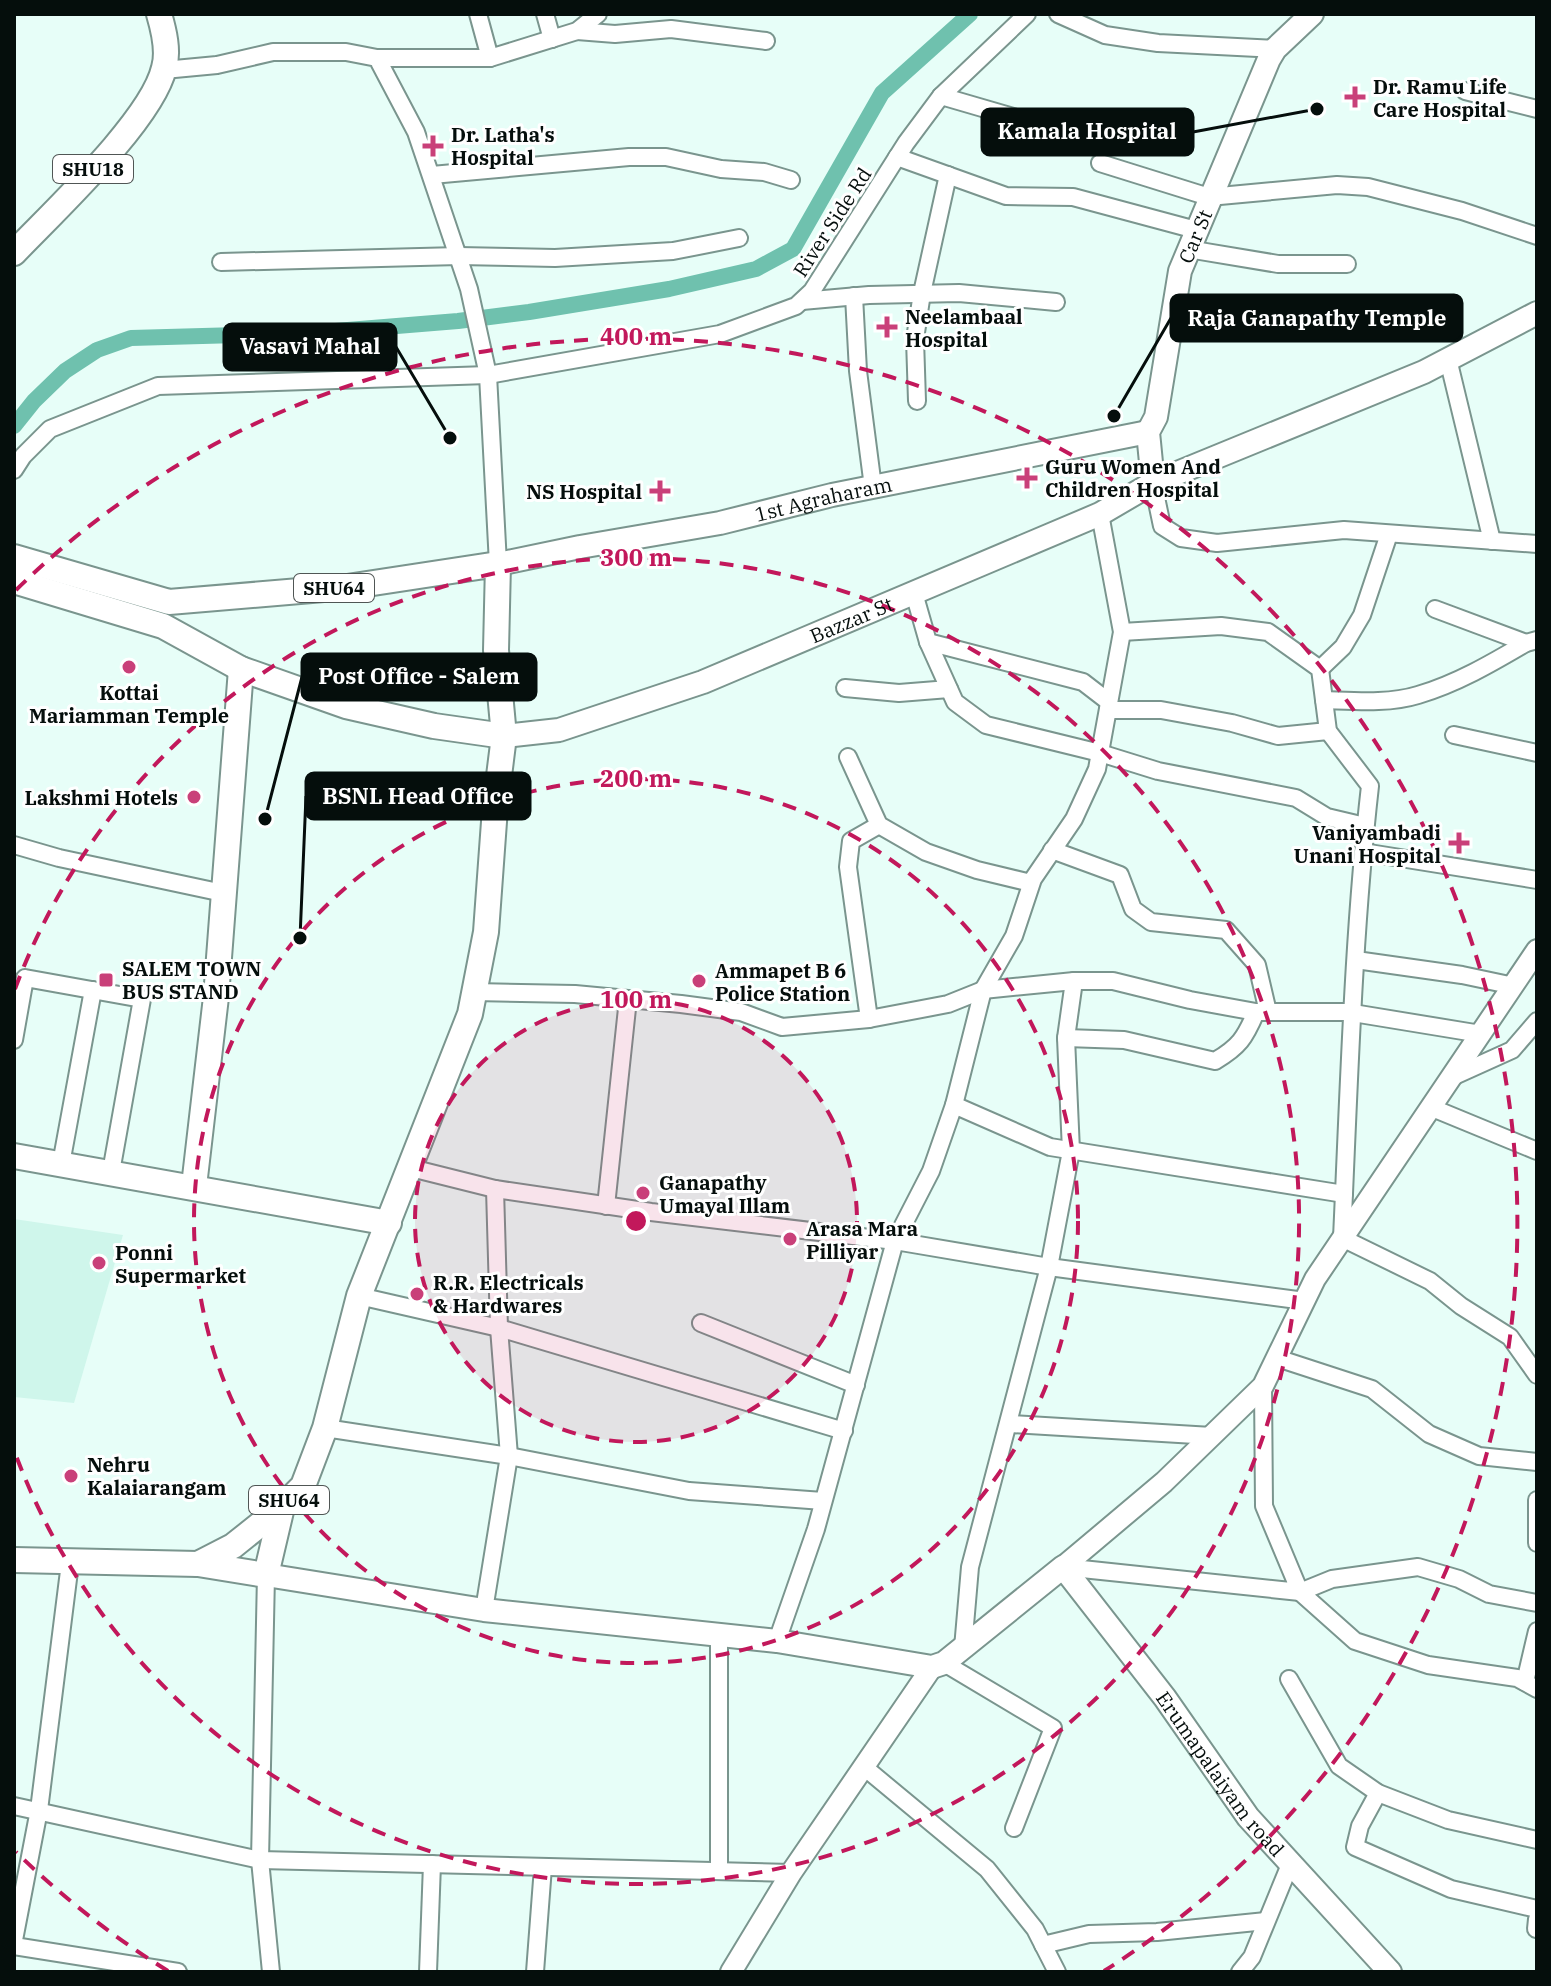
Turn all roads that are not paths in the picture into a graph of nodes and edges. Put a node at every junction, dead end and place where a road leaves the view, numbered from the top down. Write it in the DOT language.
graph roads {
  1 [pos="143,14"];
  2 [pos="159,14"];
  3 [pos="478,14"];
  4 [pos="545,14"];
  5 [pos="598,14"];
  6 [pos="1027,14"];
  7 [pos="1058,14"];
  8 [pos="1312,14"];
  9 [pos="577,31"];
  10 [pos="552,39"];
  11 [pos="766,41"];
  12 [pos="1275,49"];
  13 [pos="377,58"];
  14 [pos="490,58"];
  15 [pos="163,74"];
  16 [pos="1465,91"];
  17 [pos="941,96"];
  18 [pos="1537,109"];
  19 [pos="1020,119"];
  20 [pos="897,157"];
  21 [pos="1100,163"];
  22 [pos="432,175"];
  23 [pos="948,175"];
  24 [pos="791,180"];
  25 [pos="1209,197"];
  26 [pos="1537,236"];
  27 [pos="739,238"];
  28 [pos="1192,240"];
  29 [pos="14,253"];
  30 [pos="459,256"];
  31 [pos="221,262"];
  32 [pos="1347,264"];
  33 [pos="922,293"];
  34 [pos="854,296"];
  35 [pos="802,301"];
  36 [pos="1056,302"];
  37 [pos="1537,313"];
  38 [pos="1448,359"];
  39 [pos="488,375"];
  40 [pos="917,401"];
  41 [pos="1148,432"];
  42 [pos="14,470"];
  43 [pos="1153,483"];
  44 [pos="873,487"];
  45 [pos="1100,514"];
  46 [pos="1389,534"];
  47 [pos="1492,541"];
  48 [pos="1537,544"];
  49 [pos="14,557"];
  50 [pos="498,564"];
  51 [pos="14,581"];
  52 [pos="914,593"];
  53 [pos="1435,609"];
  54 [pos="166,614"];
  55 [pos="1122,632"];
  56 [pos="928,642"];
  57 [pos="1531,642"];
  58 [pos="241,669"];
  59 [pos="1320,669"];
  60 [pos="845,688"];
  61 [pos="949,689"];
  62 [pos="1324,700"];
  63 [pos="1108,706"];
  64 [pos="1328,731"];
  65 [pos="1454,735"];
  66 [pos="504,736"];
  67 [pos="1100,753"];
  68 [pos="1537,753"];
  69 [pos="848,757"];
  70 [pos="879,825"];
  71 [pos="1365,826"];
  72 [pos="15,849"];
  73 [pos="1052,850"];
  74 [pos="1363,852"];
  75 [pos="1537,880"];
  76 [pos="1031,883"];
  77 [pos="223,893"];
  78 [pos="1537,950"];
  79 [pos="1356,960"];
  80 [pos="1074,981"];
  81 [pos="1514,986"];
  82 [pos="93,990"];
  83 [pos="983,990"];
  84 [pos="474,992"];
  85 [pos="628,999"];
  86 [pos="1262,1012"];
  87 [pos="1353,1013"];
  88 [pos="869,1019"];
  89 [pos="1537,1021"];
  90 [pos="1481,1034"];
  91 [pos="1066,1038"];
  92 [pos="14,1040"];
  93 [pos="1450,1078"];
  94 [pos="954,1105"];
  95 [pos="1430,1107"];
  96 [pos="1071,1151"];
  97 [pos="1537,1151"];
  98 [pos="14,1156"];
  99 [pos="61,1164"];
  100 [pos="411,1168"];
  101 [pos="111,1172"];
  102 [pos="194,1186"];
  103 [pos="495,1189"];
  104 [pos="1344,1194"];
  105 [pos="606,1206"];
  106 [pos="389,1223"];
  107 [pos="1342,1238"];
  108 [pos="895,1241"];
  109 [pos="1049,1267"];
  110 [pos="359,1296"];
  111 [pos="1305,1301"];
  112 [pos="701,1323"];
  113 [pos="499,1328"];
  114 [pos="1277,1358"];
  115 [pos="1537,1375"];
  116 [pos="856,1385"];
  117 [pos="1263,1386"];
  118 [pos="1010,1424"];
  119 [pos="325,1428"];
  120 [pos="844,1431"];
  121 [pos="1212,1436"];
  122 [pos="509,1456"];
  123 [pos="1537,1462"];
  124 [pos="1537,1500"];
  125 [pos="823,1501"];
  126 [pos="282,1507"];
  127 [pos="1537,1543"];
  128 [pos="14,1560"];
  129 [pos="70,1563"];
  130 [pos="198,1564"];
  131 [pos="1063,1567"];
  132 [pos="266,1575"];
  133 [pos="1300,1592"];
  134 [pos="1537,1603"];
  135 [pos="484,1610"];
  136 [pos="1537,1631"];
  137 [pos="719,1635"];
  138 [pos="777,1641"];
  139 [pos="963,1648"];
  140 [pos="938,1665"];
  141 [pos="1289,1679"];
  142 [pos="1531,1686"];
  143 [pos="864,1767"];
  144 [pos="1378,1793"];
  145 [pos="14,1806"];
  146 [pos="39,1810"];
  147 [pos="1014,1828"];
  148 [pos="1537,1840"];
  149 [pos="260,1860"];
  150 [pos="1291,1862"];
  151 [pos="432,1864"];
  152 [pos="543,1867"];
  153 [pos="719,1871"];
  154 [pos="791,1873"];
  155 [pos="1537,1909"];
  156 [pos="17,1912"];
  157 [pos="1537,1919"];
  158 [pos="1266,1921"];
  159 [pos="1536,1929"];
  160 [pos="14,1943"];
  161 [pos="1043,1945"];
  162 [pos="178,1972"];
  163 [pos="271,1972"];
  164 [pos="428,1972"];
  165 [pos="535,1972"];
  166 [pos="731,1972"];
  167 [pos="1056,1972"];
  168 [pos="1240,1972"];
  169 [pos="1390,1972"];
  1 -- 15 [label="main road"];
  2 -- 15 [label="main road"];
  3 -- 14 [label="street"];
  4 -- 10 [label="street"];
  5 -- 9 [label="street"];
  6 -- 17 [label="street, River Side Rd"];
  7 -- 12 [label="street"];
  8 -- 12 [label="main road, Car St"];
  9 -- 10 [label="street"];
  9 -- 11 [label="street"];
  10 -- 14 [label="street"];
  12 -- 25 [label="main road, Car St"];
  13 -- 14 [label="street"];
  13 -- 15 [label="street"];
  13 -- 22 [label="street"];
  15 -- 29 [label="main road, SHU18"];
  16 -- 18 [label="street"];
  17 -- 19 [label="street"];
  17 -- 20 [label="street, River Side Rd"];
  20 -- 23 [label="street"];
  20 -- 35 [label="street, River Side Rd"];
  21 -- 25 [label="street"];
  22 -- 24 [label="street"];
  22 -- 30 [label="street"];
  23 -- 28 [label="street"];
  23 -- 33 [label="street"];
  25 -- 26 [label="street"];
  25 -- 28 [label="main road, Car St"];
  27 -- 30 [label="street"];
  28 -- 32 [label="street"];
  28 -- 41 [label="main road, Car St"];
  30 -- 31 [label="street"];
  30 -- 39 [label="street"];
  33 -- 34 [label="street"];
  33 -- 36 [label="street"];
  33 -- 40 [label="street"];
  34 -- 35 [label="street"];
  34 -- 44 [label="street"];
  35 -- 39 [label="street, River Side Rd"];
  37 -- 38 [label="main road, Bazzar St"];
  38 -- 43 [label="main road, Bazzar St"];
  38 -- 47 [label="street"];
  39 -- 42 [label="street, River Side Rd"];
  39 -- 50 [label="street"];
  41 -- 43 [label="main road, Car St"];
  41 -- 44 [label="main road, 1st Agraharam"];
  43 -- 45 [label="main road, Bazzar St"];
  43 -- 46 [label="street"];
  44 -- 50 [label="main road, 1st Agraharam"];
  45 -- 52 [label="main road, Bazzar St"];
  45 -- 55 [label="street"];
  46 -- 47 [label="street"];
  46 -- 59 [label="street"];
  47 -- 48 [label="street"];
  49 -- 54 [label="main road"];
  50 -- 54 [label="main road, SHU64"];
  50 -- 66 [label="main road, SHU64"];
  51 -- 54 [label="main road, SHU64"];
  52 -- 56 [label="street"];
  52 -- 66 [label="main road, Bazzar St"];
  53 -- 57 [label="street"];
  54 -- 58 [label="main road, Bazzar St"];
  55 -- 59 [label="street"];
  55 -- 63 [label="street"];
  56 -- 61 [label="street"];
  56 -- 63 [label="street"];
  57 -- 62 [label="street"];
  58 -- 66 [label="main road, Bazzar St"];
  58 -- 77 [label="main road"];
  59 -- 62 [label="street"];
  60 -- 61 [label="street"];
  61 -- 67 [label="street"];
  62 -- 64 [label="street"];
  63 -- 64 [label="street"];
  63 -- 67 [label="street"];
  64 -- 71 [label="street"];
  65 -- 68 [label="street"];
  66 -- 84 [label="main road, SHU64"];
  67 -- 71 [label="street"];
  67 -- 73 [label="street"];
  69 -- 70 [label="street"];
  70 -- 76 [label="street"];
  70 -- 88 [label="street"];
  71 -- 74 [label="street"];
  72 -- 77 [label="street"];
  73 -- 76 [label="street"];
  73 -- 86 [label="street"];
  74 -- 75 [label="street"];
  74 -- 79 [label="street"];
  76 -- 83 [label="street"];
  77 -- 102 [label="main road"];
  78 -- 81 [label="street"];
  79 -- 81 [label="street"];
  79 -- 87 [label="street"];
  80 -- 83 [label="street"];
  80 -- 86 [label="street"];
  80 -- 91 [label="street"];
  81 -- 90 [label="street"];
  82 -- 92 [label="street"];
  82 -- 99 [label="street"];
  82 -- 101 [label="street"];
  83 -- 88 [label="street"];
  83 -- 94 [label="street"];
  84 -- 85 [label="street"];
  84 -- 100 [label="main road, SHU64"];
  85 -- 88 [label="street"];
  85 -- 105 [label="street"];
  86 -- 87 [label="street"];
  86 -- 91 [label="street"];
  87 -- 90 [label="street"];
  87 -- 104 [label="street"];
  89 -- 93 [label="street"];
  90 -- 93 [label="street"];
  91 -- 96 [label="street"];
  93 -- 95 [label="street"];
  94 -- 96 [label="street"];
  94 -- 108 [label="street"];
  95 -- 97 [label="street"];
  95 -- 107 [label="street"];
  96 -- 104 [label="street"];
  96 -- 109 [label="street"];
  98 -- 99 [label="main road"];
  99 -- 101 [label="main road"];
  100 -- 103 [label="street"];
  100 -- 106 [label="main road, SHU64"];
  101 -- 102 [label="main road"];
  102 -- 106 [label="main road"];
  103 -- 105 [label="street"];
  103 -- 113 [label="street"];
  104 -- 107 [label="street"];
  105 -- 108 [label="street"];
  106 -- 110 [label="main road, SHU64"];
  107 -- 111 [label="street"];
  107 -- 115 [label="street"];
  108 -- 109 [label="street"];
  108 -- 116 [label="street"];
  109 -- 111 [label="street"];
  109 -- 118 [label="street"];
  110 -- 113 [label="street"];
  110 -- 119 [label="main road, SHU64"];
  111 -- 114 [label="street"];
  112 -- 116 [label="street"];
  113 -- 120 [label="street"];
  113 -- 122 [label="street"];
  114 -- 117 [label="street"];
  114 -- 123 [label="street"];
  116 -- 120 [label="street"];
  117 -- 121 [label="street"];
  117 -- 133 [label="street"];
  118 -- 121 [label="street"];
  118 -- 139 [label="street"];
  119 -- 122 [label="street"];
  119 -- 126 [label="main road, SHU64"];
  120 -- 125 [label="street"];
  121 -- 131 [label="street"];
  122 -- 125 [label="street"];
  122 -- 135 [label="street"];
  124 -- 127 [label="street"];
  125 -- 138 [label="street"];
  126 -- 130 [label="main road, SHU64"];
  126 -- 132 [label="main road"];
  128 -- 129 [label="main road, SHU64"];
  129 -- 130 [label="main road, SHU64"];
  129 -- 146 [label="street"];
  130 -- 132 [label="main road"];
  131 -- 133 [label="street"];
  131 -- 139 [label="main road"];
  131 -- 150 [label="main road, Erumapalaiyam road"];
  132 -- 135 [label="main road"];
  132 -- 149 [label="street"];
  133 -- 134 [label="street"];
  133 -- 142 [label="street"];
  135 -- 137 [label="main road"];
  136 -- 142 [label="street"];
  137 -- 138 [label="main road"];
  137 -- 153 [label="street"];
  138 -- 140 [label="main road"];
  139 -- 140 [label="main road"];
  140 -- 143 [label="street"];
  140 -- 147 [label="street"];
  141 -- 144 [label="street"];
  143 -- 154 [label="street"];
  143 -- 161 [label="street"];
  144 -- 148 [label="street"];
  144 -- 155 [label="street"];
  145 -- 146 [label="street"];
  146 -- 149 [label="street"];
  146 -- 156 [label="street"];
  149 -- 151 [label="street"];
  149 -- 163 [label="street"];
  150 -- 158 [label="street"];
  150 -- 169 [label="main road, Erumapalaiyam road"];
  151 -- 152 [label="street"];
  151 -- 164 [label="street"];
  152 -- 153 [label="street"];
  152 -- 165 [label="street"];
  153 -- 154 [label="street"];
  154 -- 166 [label="street"];
  156 -- 160 [label="street"];
  157 -- 159 [label="street"];
  158 -- 161 [label="street"];
  158 -- 168 [label="street"];
  160 -- 162 [label="street"];
  161 -- 167 [label="street"];
}
